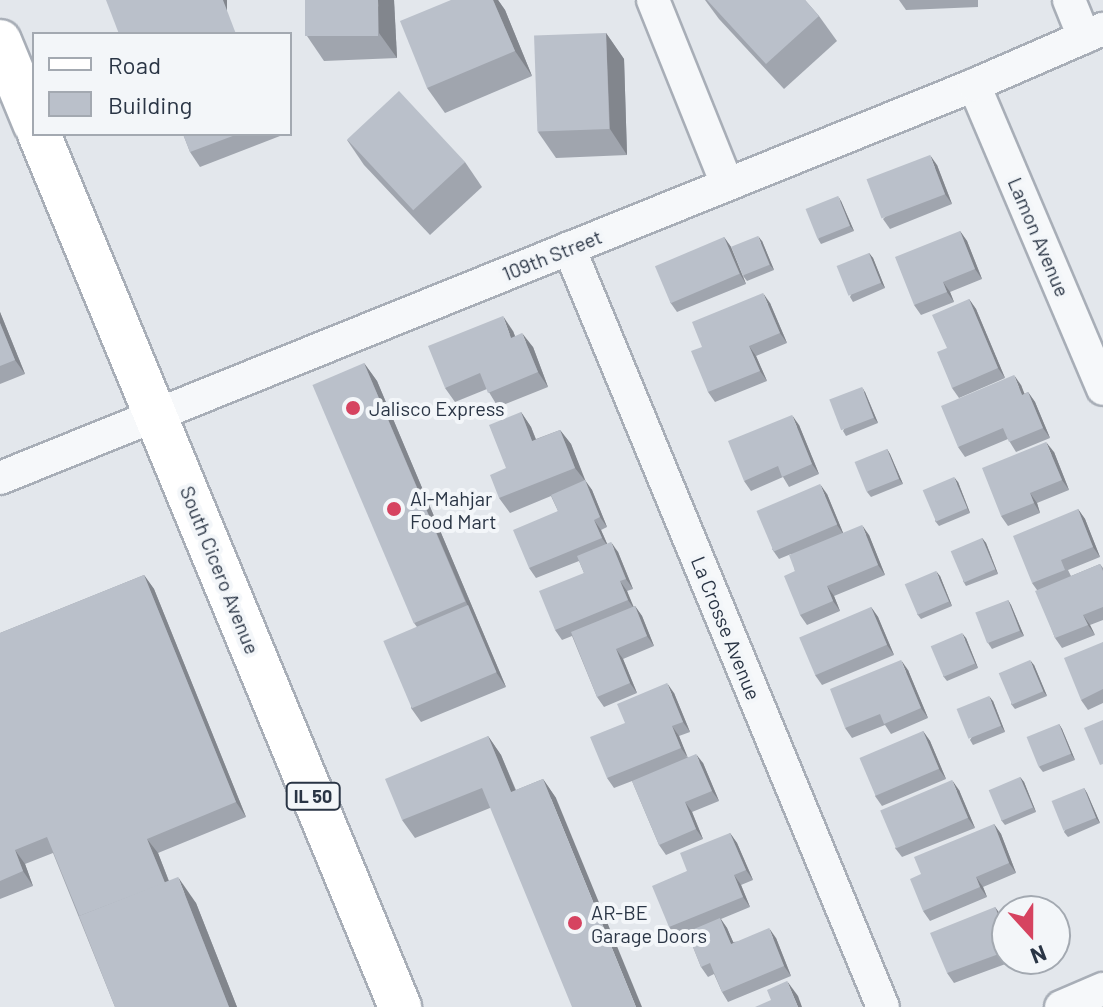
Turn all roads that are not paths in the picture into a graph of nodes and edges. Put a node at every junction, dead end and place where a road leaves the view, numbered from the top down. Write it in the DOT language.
graph roads {
  1 [pos="653,0"];
  2 [pos="1069,0"];
  3 [pos="1094,33"];
  4 [pos="0,41"];
  5 [pos="974,85"];
  6 [pos="32,118"];
  7 [pos="40,136"];
  8 [pos="727,184"];
  9 [pos="569,248"];
  10 [pos="1103,389"];
  11 [pos="155,414"];
  12 [pos="0,478"];
  13 [pos="1103,989"];
  14 [pos="400,1007"];
  15 [pos="883,1007"];
  16 [pos="1061,1007"];
  1 -- 8 [label="street"];
  2 -- 3 [label="street"];
  3 -- 5 [label="street, 109th Street"];
  4 -- 6 [label="main road"];
  5 -- 8 [label="street, 109th Street"];
  5 -- 10 [label="street, Lamon Avenue"];
  7 -- 11 [label="main road, South Cicero Avenue / IL 50"];
  8 -- 9 [label="street, 109th Street"];
  9 -- 11 [label="street, 109th Street"];
  9 -- 15 [label="street, La Crosse Avenue"];
  11 -- 12 [label="street, 109th Street"];
  11 -- 14 [label="main road, South Cicero Avenue / IL 50"];
  13 -- 16 [label="street"];
}
